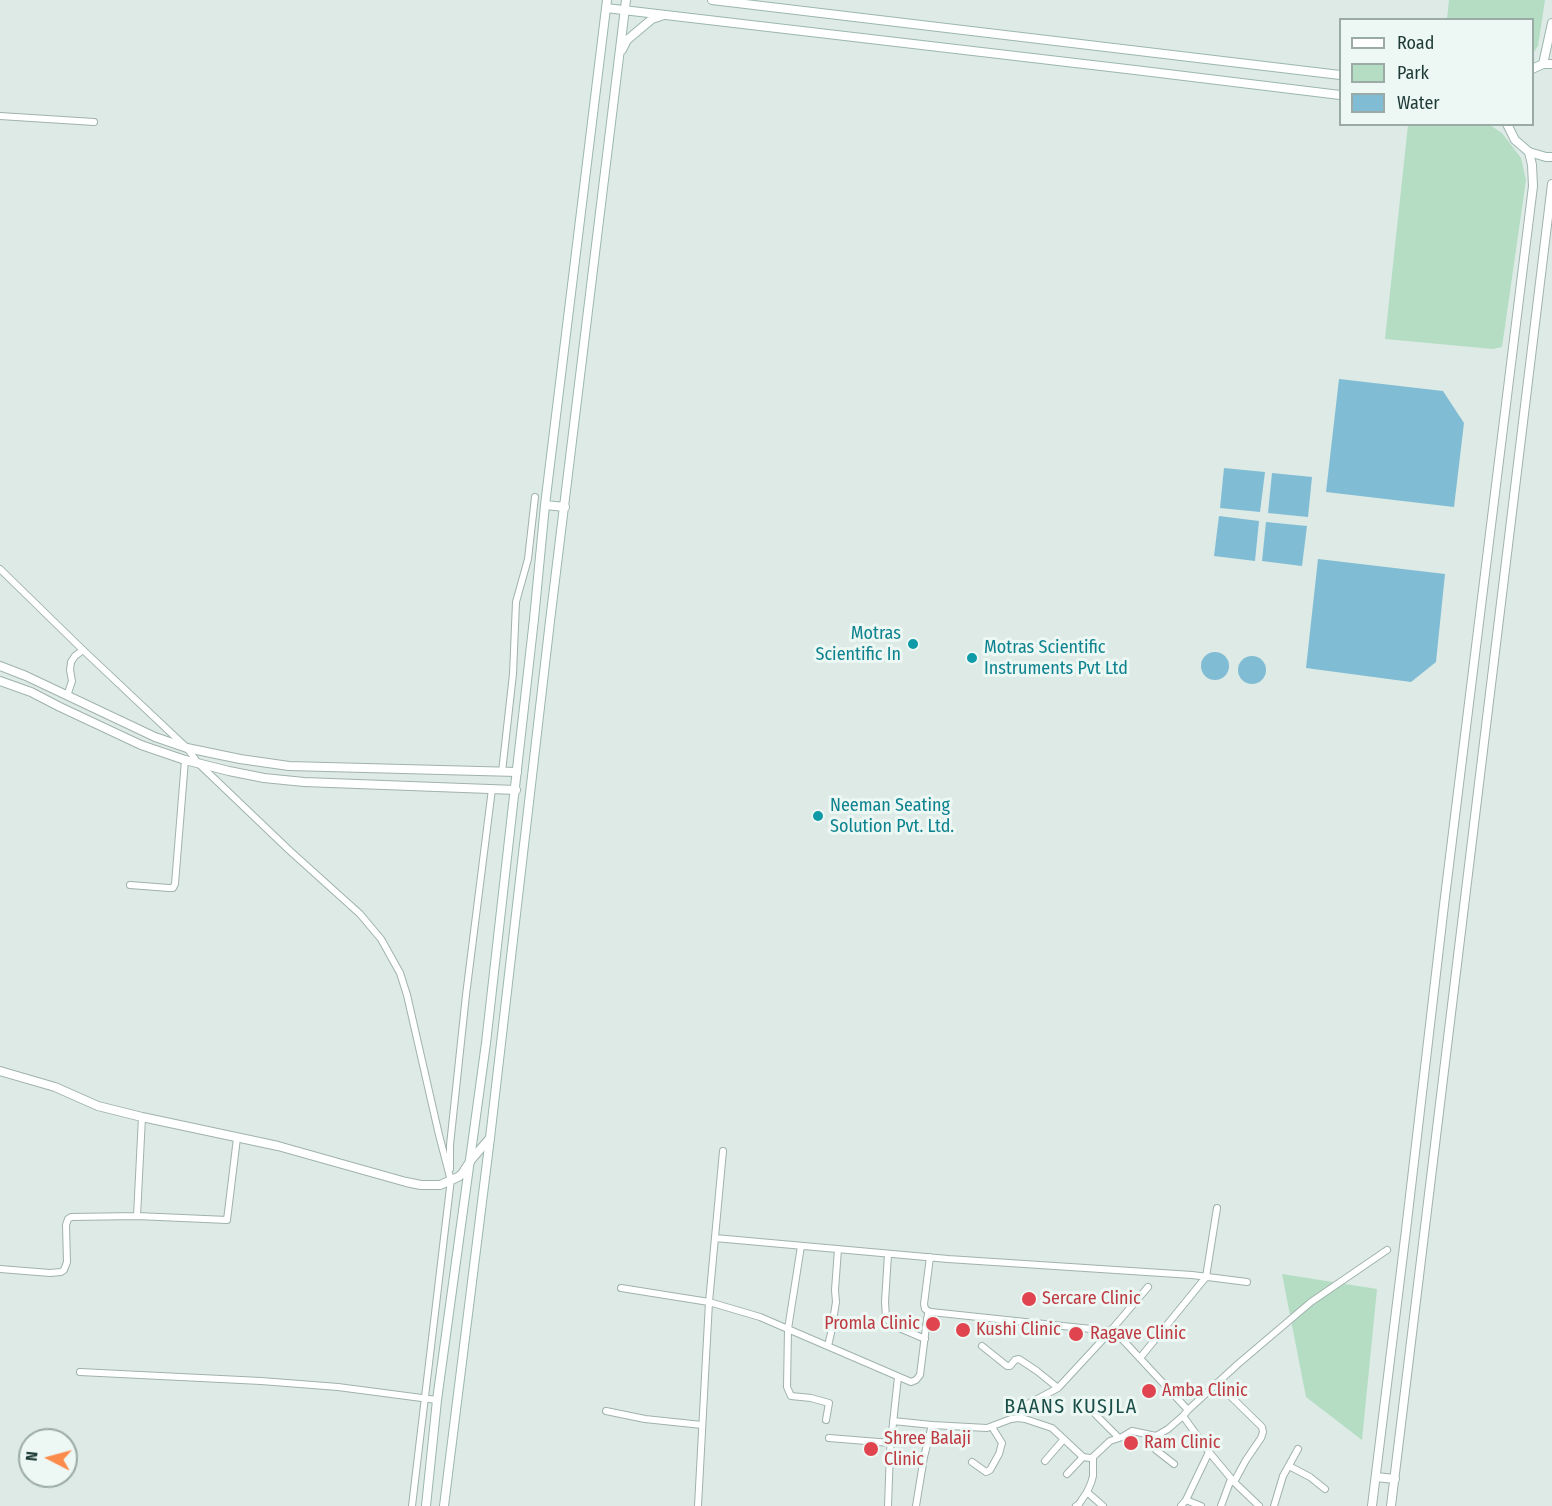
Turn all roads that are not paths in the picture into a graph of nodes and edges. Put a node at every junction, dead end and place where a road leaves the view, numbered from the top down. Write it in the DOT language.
graph roads {
  1 [pos="626,0"];
  2 [pos="712,0"];
  3 [pos="606,4"];
  4 [pos="624,10"];
  5 [pos="664,15"];
  6 [pos="1552,22"];
  7 [pos="619,54"];
  8 [pos="1548,64"];
  9 [pos="1339,75"];
  10 [pos="1339,95"];
  11 [pos="0,116"];
  12 [pos="94,122"];
  13 [pos="1508,126"];
  14 [pos="1529,152"];
  15 [pos="1552,156"];
  16 [pos="1552,184"];
  17 [pos="535,497"];
  18 [pos="545,505"];
  19 [pos="565,507"];
  20 [pos="0,569"];
  21 [pos="82,650"];
  22 [pos="0,666"];
  23 [pos="0,681"];
  24 [pos="67,696"];
  25 [pos="187,748"];
  26 [pos="185,760"];
  27 [pos="198,763"];
  28 [pos="502,772"];
  29 [pos="517,772"];
  30 [pos="492,789"];
  31 [pos="516,790"];
  32 [pos="130,885"];
  33 [pos="0,1071"];
  34 [pos="478,1106"];
  35 [pos="492,1108"];
  36 [pos="142,1117"];
  37 [pos="237,1138"];
  38 [pos="490,1138"];
  39 [pos="723,1151"];
  40 [pos="471,1160"];
  41 [pos="451,1181"];
  42 [pos="1217,1208"];
  43 [pos="136,1216"];
  44 [pos="715,1238"];
  45 [pos="801,1246"];
  46 [pos="838,1250"];
  47 [pos="1387,1250"];
  48 [pos="888,1254"];
  49 [pos="930,1257"];
  50 [pos="0,1269"];
  51 [pos="1206,1277"];
  52 [pos="1247,1282"];
  53 [pos="621,1287"];
  54 [pos="1148,1287"];
  55 [pos="709,1302"];
  56 [pos="930,1312"];
  57 [pos="788,1329"];
  58 [pos="1110,1331"];
  59 [pos="925,1339"];
  60 [pos="828,1346"];
  61 [pos="982,1346"];
  62 [pos="1140,1358"];
  63 [pos="80,1372"];
  64 [pos="898,1377"];
  65 [pos="1217,1383"];
  66 [pos="1058,1388"];
  67 [pos="424,1398"];
  68 [pos="437,1400"];
  69 [pos="1188,1410"];
  70 [pos="606,1411"];
  71 [pos="1096,1415"];
  72 [pos="1183,1416"];
  73 [pos="1018,1418"];
  74 [pos="826,1420"];
  75 [pos="893,1421"];
  76 [pos="702,1425"];
  77 [pos="932,1425"];
  78 [pos="992,1428"];
  79 [pos="1156,1436"];
  80 [pos="829,1438"];
  81 [pos="1119,1438"];
  82 [pos="1064,1439"];
  83 [pos="891,1443"];
  84 [pos="1298,1449"];
  85 [pos="1209,1452"];
  86 [pos="1083,1457"];
  87 [pos="1092,1457"];
  88 [pos="1045,1461"];
  89 [pos="972,1462"];
  90 [pos="1174,1464"];
  91 [pos="1289,1466"];
  92 [pos="1067,1474"];
  93 [pos="1376,1477"];
  94 [pos="1395,1479"];
  95 [pos="1233,1480"];
  96 [pos="1325,1489"];
  97 [pos="1087,1492"];
  98 [pos="1186,1500"];
  99 [pos="412,1506"];
  100 [pos="426,1506"];
  101 [pos="444,1506"];
  102 [pos="698,1506"];
  103 [pos="888,1506"];
  104 [pos="916,1506"];
  105 [pos="1076,1506"];
  106 [pos="1104,1506"];
  107 [pos="1181,1506"];
  108 [pos="1201,1506"];
  109 [pos="1221,1506"];
  110 [pos="1259,1506"];
  111 [pos="1274,1506"];
  112 [pos="1372,1506"];
  113 [pos="1391,1506"];
  1 -- 4 [label="main road"];
  2 -- 9 [label="main road"];
  3 -- 4 [label="main road"];
  3 -- 18 [label="main road"];
  4 -- 5 [label="main road"];
  4 -- 7 [label="main road"];
  5 -- 7 [label="main road"];
  5 -- 10 [label="main road"];
  6 -- 8 [label="main road"];
  7 -- 19 [label="main road"];
  11 -- 12 [label="street"];
  13 -- 14 [label="main road"];
  14 -- 15 [label="main road"];
  14 -- 93 [label="street"];
  16 -- 94 [label="street"];
  17 -- 28 [label="street"];
  18 -- 19 [label="main road"];
  18 -- 29 [label="main road"];
  19 -- 35 [label="main road"];
  20 -- 21 [label="street"];
  21 -- 24 [label="street"];
  21 -- 25 [label="street"];
  22 -- 24 [label="street"];
  23 -- 26 [label="street"];
  24 -- 25 [label="street"];
  25 -- 27 [label="street"];
  25 -- 28 [label="street"];
  26 -- 27 [label="street"];
  26 -- 32 [label="street"];
  27 -- 30 [label="street"];
  27 -- 41 [label="street"];
  28 -- 29 [label="street"];
  29 -- 31 [label="main road"];
  30 -- 31 [label="street"];
  30 -- 41 [label="street"];
  31 -- 34 [label="main road"];
  33 -- 36 [label="street"];
  34 -- 35 [label="main road"];
  34 -- 40 [label="main road"];
  35 -- 38 [label="main road"];
  36 -- 37 [label="street"];
  36 -- 43 [label="street"];
  37 -- 41 [label="street"];
  37 -- 43 [label="street"];
  38 -- 40 [label="street"];
  38 -- 101 [label="main road"];
  39 -- 44 [label="street"];
  40 -- 41 [label="street"];
  40 -- 68 [label="main road"];
  41 -- 67 [label="street"];
  42 -- 51 [label="street"];
  43 -- 50 [label="street"];
  44 -- 45 [label="street"];
  44 -- 55 [label="street"];
  45 -- 46 [label="street"];
  45 -- 57 [label="street"];
  46 -- 48 [label="street"];
  46 -- 60 [label="street"];
  47 -- 65 [label="street"];
  48 -- 49 [label="street"];
  48 -- 59 [label="street"];
  49 -- 51 [label="street"];
  49 -- 56 [label="street"];
  51 -- 52 [label="street"];
  51 -- 62 [label="street"];
  53 -- 55 [label="street"];
  54 -- 58 [label="street"];
  55 -- 57 [label="street"];
  55 -- 76 [label="street"];
  56 -- 58 [label="street"];
  56 -- 59 [label="street"];
  57 -- 60 [label="street"];
  57 -- 74 [label="street"];
  58 -- 62 [label="street"];
  58 -- 66 [label="street"];
  59 -- 64 [label="street"];
  60 -- 64 [label="street"];
  61 -- 66 [label="street"];
  62 -- 69 [label="street"];
  63 -- 67 [label="street"];
  64 -- 75 [label="street"];
  65 -- 69 [label="street"];
  65 -- 95 [label="street"];
  66 -- 73 [label="street"];
  67 -- 68 [label="street"];
  67 -- 99 [label="street"];
  68 -- 100 [label="main road"];
  69 -- 72 [label="street"];
  70 -- 76 [label="street"];
  71 -- 81 [label="street"];
  72 -- 79 [label="street"];
  72 -- 85 [label="street"];
  73 -- 78 [label="street"];
  73 -- 82 [label="street"];
  75 -- 77 [label="street"];
  75 -- 83 [label="street"];
  76 -- 102 [label="street"];
  77 -- 78 [label="street"];
  77 -- 104 [label="street"];
  78 -- 89 [label="street"];
  79 -- 81 [label="street"];
  79 -- 90 [label="street"];
  80 -- 83 [label="street"];
  81 -- 87 [label="street"];
  82 -- 86 [label="street"];
  82 -- 88 [label="street"];
  83 -- 103 [label="street"];
  84 -- 91 [label="street"];
  85 -- 95 [label="street"];
  85 -- 98 [label="street"];
  86 -- 87 [label="street"];
  86 -- 92 [label="street"];
  87 -- 97 [label="street"];
  91 -- 96 [label="street"];
  91 -- 111 [label="street"];
  93 -- 94 [label="street"];
  93 -- 112 [label="street"];
  94 -- 113 [label="street"];
  95 -- 109 [label="street"];
  95 -- 110 [label="street"];
  97 -- 105 [label="street"];
  97 -- 106 [label="street"];
  98 -- 107 [label="street"];
  98 -- 108 [label="street"];
}
